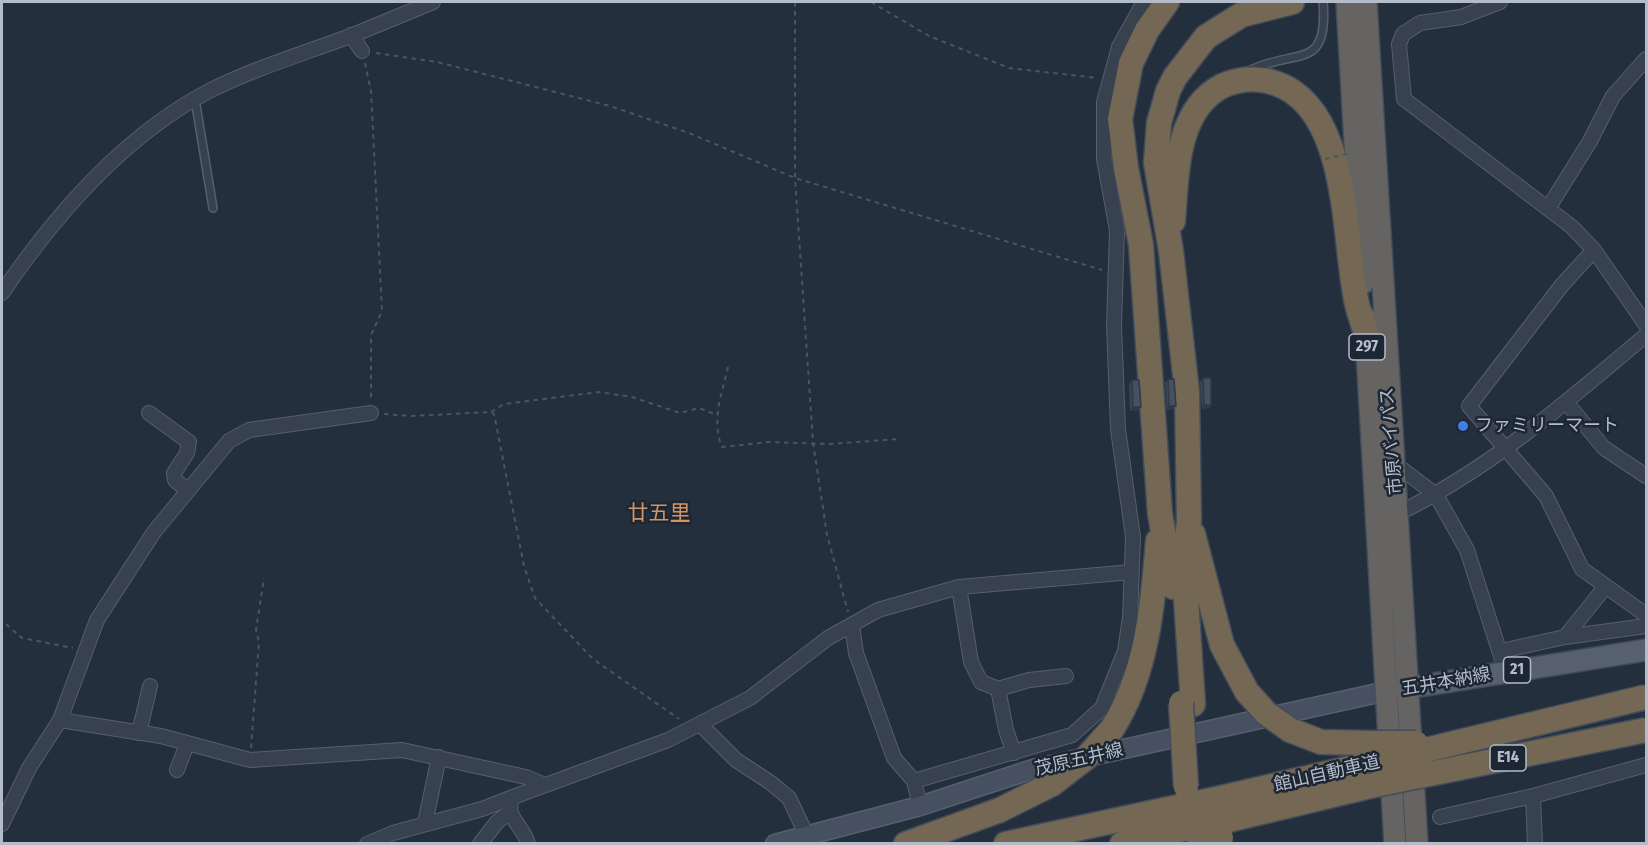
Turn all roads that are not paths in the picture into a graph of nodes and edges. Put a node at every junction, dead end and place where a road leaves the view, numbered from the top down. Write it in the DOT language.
graph roads {
  1 [pos="433,2"];
  2 [pos="1144,2"];
  3 [pos="1167,2"];
  4 [pos="1232,2"];
  5 [pos="1292,2"];
  6 [pos="1323,2"];
  7 [pos="1347,2"];
  8 [pos="1366,2"];
  9 [pos="1500,2"];
  10 [pos="351,35"];
  11 [pos="362,51"];
  12 [pos="1647,58"];
  13 [pos="1232,82"];
  14 [pos="195,99"];
  15 [pos="1549,207"];
  16 [pos="213,208"];
  17 [pos="1141,245"];
  18 [pos="1594,250"];
  19 [pos="1171,251"];
  20 [pos="2,292"];
  21 [pos="1647,325"];
  22 [pos="1366,334"];
  23 [pos="1647,335"];
  24 [pos="1566,402"];
  25 [pos="149,413"];
  26 [pos="371,413"];
  27 [pos="1506,449"];
  28 [pos="1394,463"];
  29 [pos="1647,476"];
  30 [pos="187,490"];
  31 [pos="1436,495"];
  32 [pos="1399,513"];
  33 [pos="1160,514"];
  34 [pos="1189,521"];
  35 [pos="1132,572"];
  36 [pos="1606,586"];
  37 [pos="960,587"];
  38 [pos="1647,615"];
  39 [pos="852,626"];
  40 [pos="1647,626"];
  41 [pos="1565,638"];
  42 [pos="1647,650"];
  43 [pos="1501,651"];
  44 [pos="1506,672"];
  45 [pos="1066,676"];
  46 [pos="150,686"];
  47 [pos="998,689"];
  48 [pos="1397,690"];
  49 [pos="1647,698"];
  50 [pos="1187,703"];
  51 [pos="60,720"];
  52 [pos="695,726"];
  53 [pos="1647,730"];
  54 [pos="139,733"];
  55 [pos="187,744"];
  56 [pos="1014,753"];
  57 [pos="1373,753"];
  58 [pos="439,757"];
  59 [pos="1647,765"];
  60 [pos="177,770"];
  61 [pos="914,781"];
  62 [pos="545,785"];
  63 [pos="1193,786"];
  64 [pos="1533,796"];
  65 [pos="513,797"];
  66 [pos="920,806"];
  67 [pos="510,812"];
  68 [pos="1440,817"];
  69 [pos="1166,821"];
  70 [pos="425,823"];
  71 [pos="2,824"];
  72 [pos="1217,825"];
  73 [pos="807,836"];
  74 [pos="367,843"];
  75 [pos="480,843"];
  76 [pos="528,843"];
  77 [pos="775,843"];
  78 [pos="906,843"];
  79 [pos="1006,843"];
  80 [pos="1122,843"];
  81 [pos="1395,843"];
  82 [pos="1417,843"];
  83 [pos="1535,843"];
  1 -- 10 [label="street"];
  2 -- 35 [label="street"];
  3 -- 17 [label="highway"];
  4 -- 17 [label="highway"];
  5 -- 19 [label="highway"];
  6 -- 13 [label="lane"];
  7 -- 22 [label="highway, 市原バイパス / 297"];
  8 -- 28 [label="highway, 市原バイパス / 297"];
  9 -- 15 [label="street"];
  10 -- 11 [label="street"];
  10 -- 14 [label="street"];
  12 -- 15 [label="street"];
  13 -- 19 [label="highway"];
  13 -- 22 [label="highway"];
  14 -- 16 [label="lane"];
  14 -- 20 [label="street"];
  15 -- 18 [label="street"];
  17 -- 33 [label="highway"];
  18 -- 21 [label="street"];
  18 -- 27 [label="street"];
  19 -- 34 [label="highway"];
  22 -- 48 [label="highway, 市原バイパス / 297"];
  23 -- 24 [label="street"];
  24 -- 27 [label="street"];
  24 -- 29 [label="street"];
  25 -- 30 [label="street"];
  26 -- 30 [label="street"];
  27 -- 31 [label="street"];
  27 -- 36 [label="street"];
  28 -- 31 [label="street"];
  28 -- 32 [label="highway, 市原バイパス / 297"];
  30 -- 51 [label="street"];
  31 -- 32 [label="street"];
  31 -- 43 [label="street"];
  32 -- 48 [label="highway, 市原バイパス / 297"];
  33 -- 50 [label="highway"];
  33 -- 78 [label="highway, bridge"];
  34 -- 50 [label="highway"];
  34 -- 57 [label="highway, bridge"];
  35 -- 37 [label="street"];
  35 -- 56 [label="street"];
  36 -- 38 [label="street"];
  36 -- 41 [label="street"];
  37 -- 39 [label="street"];
  37 -- 47 [label="street"];
  39 -- 52 [label="street"];
  39 -- 61 [label="street"];
  40 -- 41 [label="street"];
  41 -- 43 [label="street"];
  42 -- 44 [label="main road, 五井本納線 / 21"];
  43 -- 44 [label="street"];
  44 -- 48 [label="main road, 五井本納線 / 21"];
  45 -- 47 [label="street"];
  46 -- 54 [label="street"];
  47 -- 56 [label="street"];
  48 -- 66 [label="main road, 茂原五井線"];
  48 -- 81 [label="highway, 市原バイパス / 297"];
  48 -- 82 [label="highway, 市原バイパス / 297"];
  49 -- 57 [label="highway, 館山自動車道 / E14, bridge"];
  50 -- 63 [label="highway"];
  51 -- 54 [label="street"];
  51 -- 71 [label="street"];
  52 -- 62 [label="street"];
  52 -- 73 [label="street"];
  53 -- 72 [label="highway, 館山自動車道 / E14, bridge"];
  54 -- 55 [label="street"];
  55 -- 58 [label="street"];
  55 -- 60 [label="street"];
  56 -- 61 [label="street"];
  57 -- 72 [label="highway, 館山自動車道 / E14"];
  58 -- 62 [label="street"];
  58 -- 70 [label="street"];
  59 -- 64 [label="street"];
  61 -- 66 [label="street"];
  62 -- 65 [label="street"];
  64 -- 68 [label="street"];
  64 -- 83 [label="street"];
  65 -- 67 [label="street"];
  65 -- 70 [label="street"];
  66 -- 73 [label="main road, 茂原五井線"];
  67 -- 75 [label="street"];
  67 -- 76 [label="street"];
  69 -- 72 [label="highway, 館山自動車道 / E14, bridge"];
  69 -- 79 [label="highway, 館山自動車道 / E14"];
  69 -- 80 [label="highway, 館山自動車道 / E14"];
  70 -- 74 [label="street"];
  73 -- 77 [label="main road, 茂原五井線"];
}
